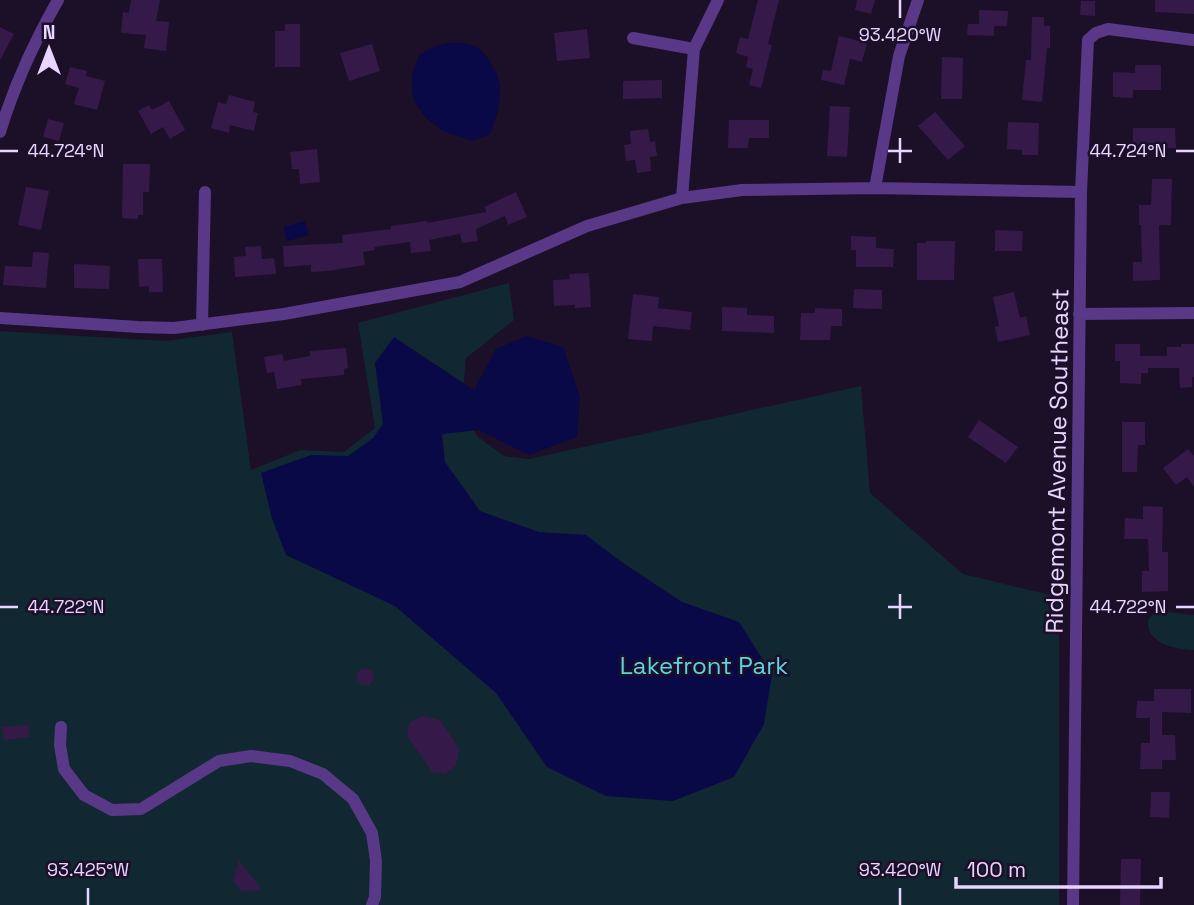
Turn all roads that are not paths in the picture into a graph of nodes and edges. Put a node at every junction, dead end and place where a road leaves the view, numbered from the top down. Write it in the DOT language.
graph roads {
  1 [pos="58,0"];
  2 [pos="718,0"];
  3 [pos="918,0"];
  4 [pos="633,38"];
  5 [pos="1194,40"];
  6 [pos="694,49"];
  7 [pos="0,132"];
  8 [pos="875,188"];
  9 [pos="205,191"];
  10 [pos="1081,192"];
  11 [pos="682,198"];
  12 [pos="1194,313"];
  13 [pos="1079,314"];
  14 [pos="0,318"];
  15 [pos="202,325"];
  16 [pos="61,727"];
  17 [pos="372,905"];
  18 [pos="1073,905"];
  1 -- 7 [label="street"];
  2 -- 6 [label="street"];
  3 -- 8 [label="street"];
  4 -- 6 [label="street"];
  5 -- 10 [label="street, Ridgemont Avenue Southeast"];
  6 -- 11 [label="street"];
  8 -- 10 [label="street"];
  8 -- 11 [label="street"];
  9 -- 15 [label="street"];
  10 -- 13 [label="street, Ridgemont Avenue Southeast"];
  11 -- 15 [label="street"];
  12 -- 13 [label="street"];
  13 -- 18 [label="street, Ridgemont Avenue Southeast"];
  14 -- 15 [label="street"];
  16 -- 17 [label="street"];
}
